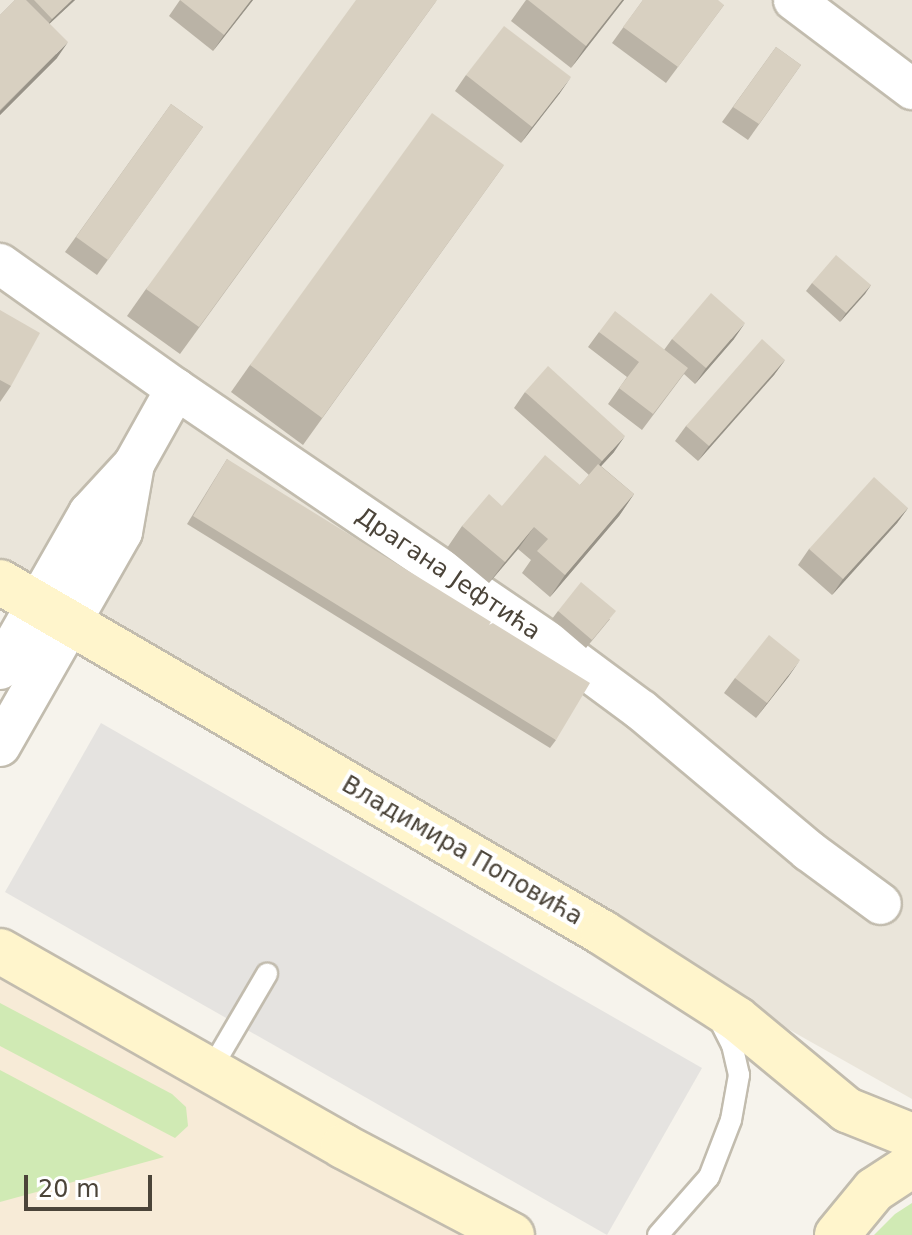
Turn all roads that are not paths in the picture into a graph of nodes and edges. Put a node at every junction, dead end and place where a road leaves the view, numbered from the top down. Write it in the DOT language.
graph roads {
  1 [pos="794,0"];
  2 [pos="912,89"];
  3 [pos="0,264"];
  4 [pos="176,389"];
  5 [pos="0,582"];
  6 [pos="54,613"];
  7 [pos="0,669"];
  8 [pos="0,746"];
  9 [pos="881,904"];
  10 [pos="0,951"];
  11 [pos="267,974"];
  12 [pos="683,983"];
  13 [pos="210,1071"];
  14 [pos="912,1136"];
  15 [pos="912,1165"];
  16 [pos="512,1235"];
  17 [pos="658,1235"];
  18 [pos="837,1235"];
  1 -- 2 [label="street"];
  3 -- 4 [label="street, Драгана Јефтића"];
  4 -- 6 [label="street"];
  4 -- 9 [label="street, Драгана Јефтића"];
  5 -- 6 [label="main road, Владимира Поповића"];
  6 -- 7 [label="street"];
  6 -- 8 [label="street"];
  6 -- 12 [label="main road, Владимира Поповића"];
  10 -- 13 [label="main road"];
  11 -- 13 [label="lane"];
  12 -- 14 [label="main road, Владимира Поповића"];
  12 -- 17 [label="lane"];
  13 -- 16 [label="main road"];
  15 -- 18 [label="main road"];
}
